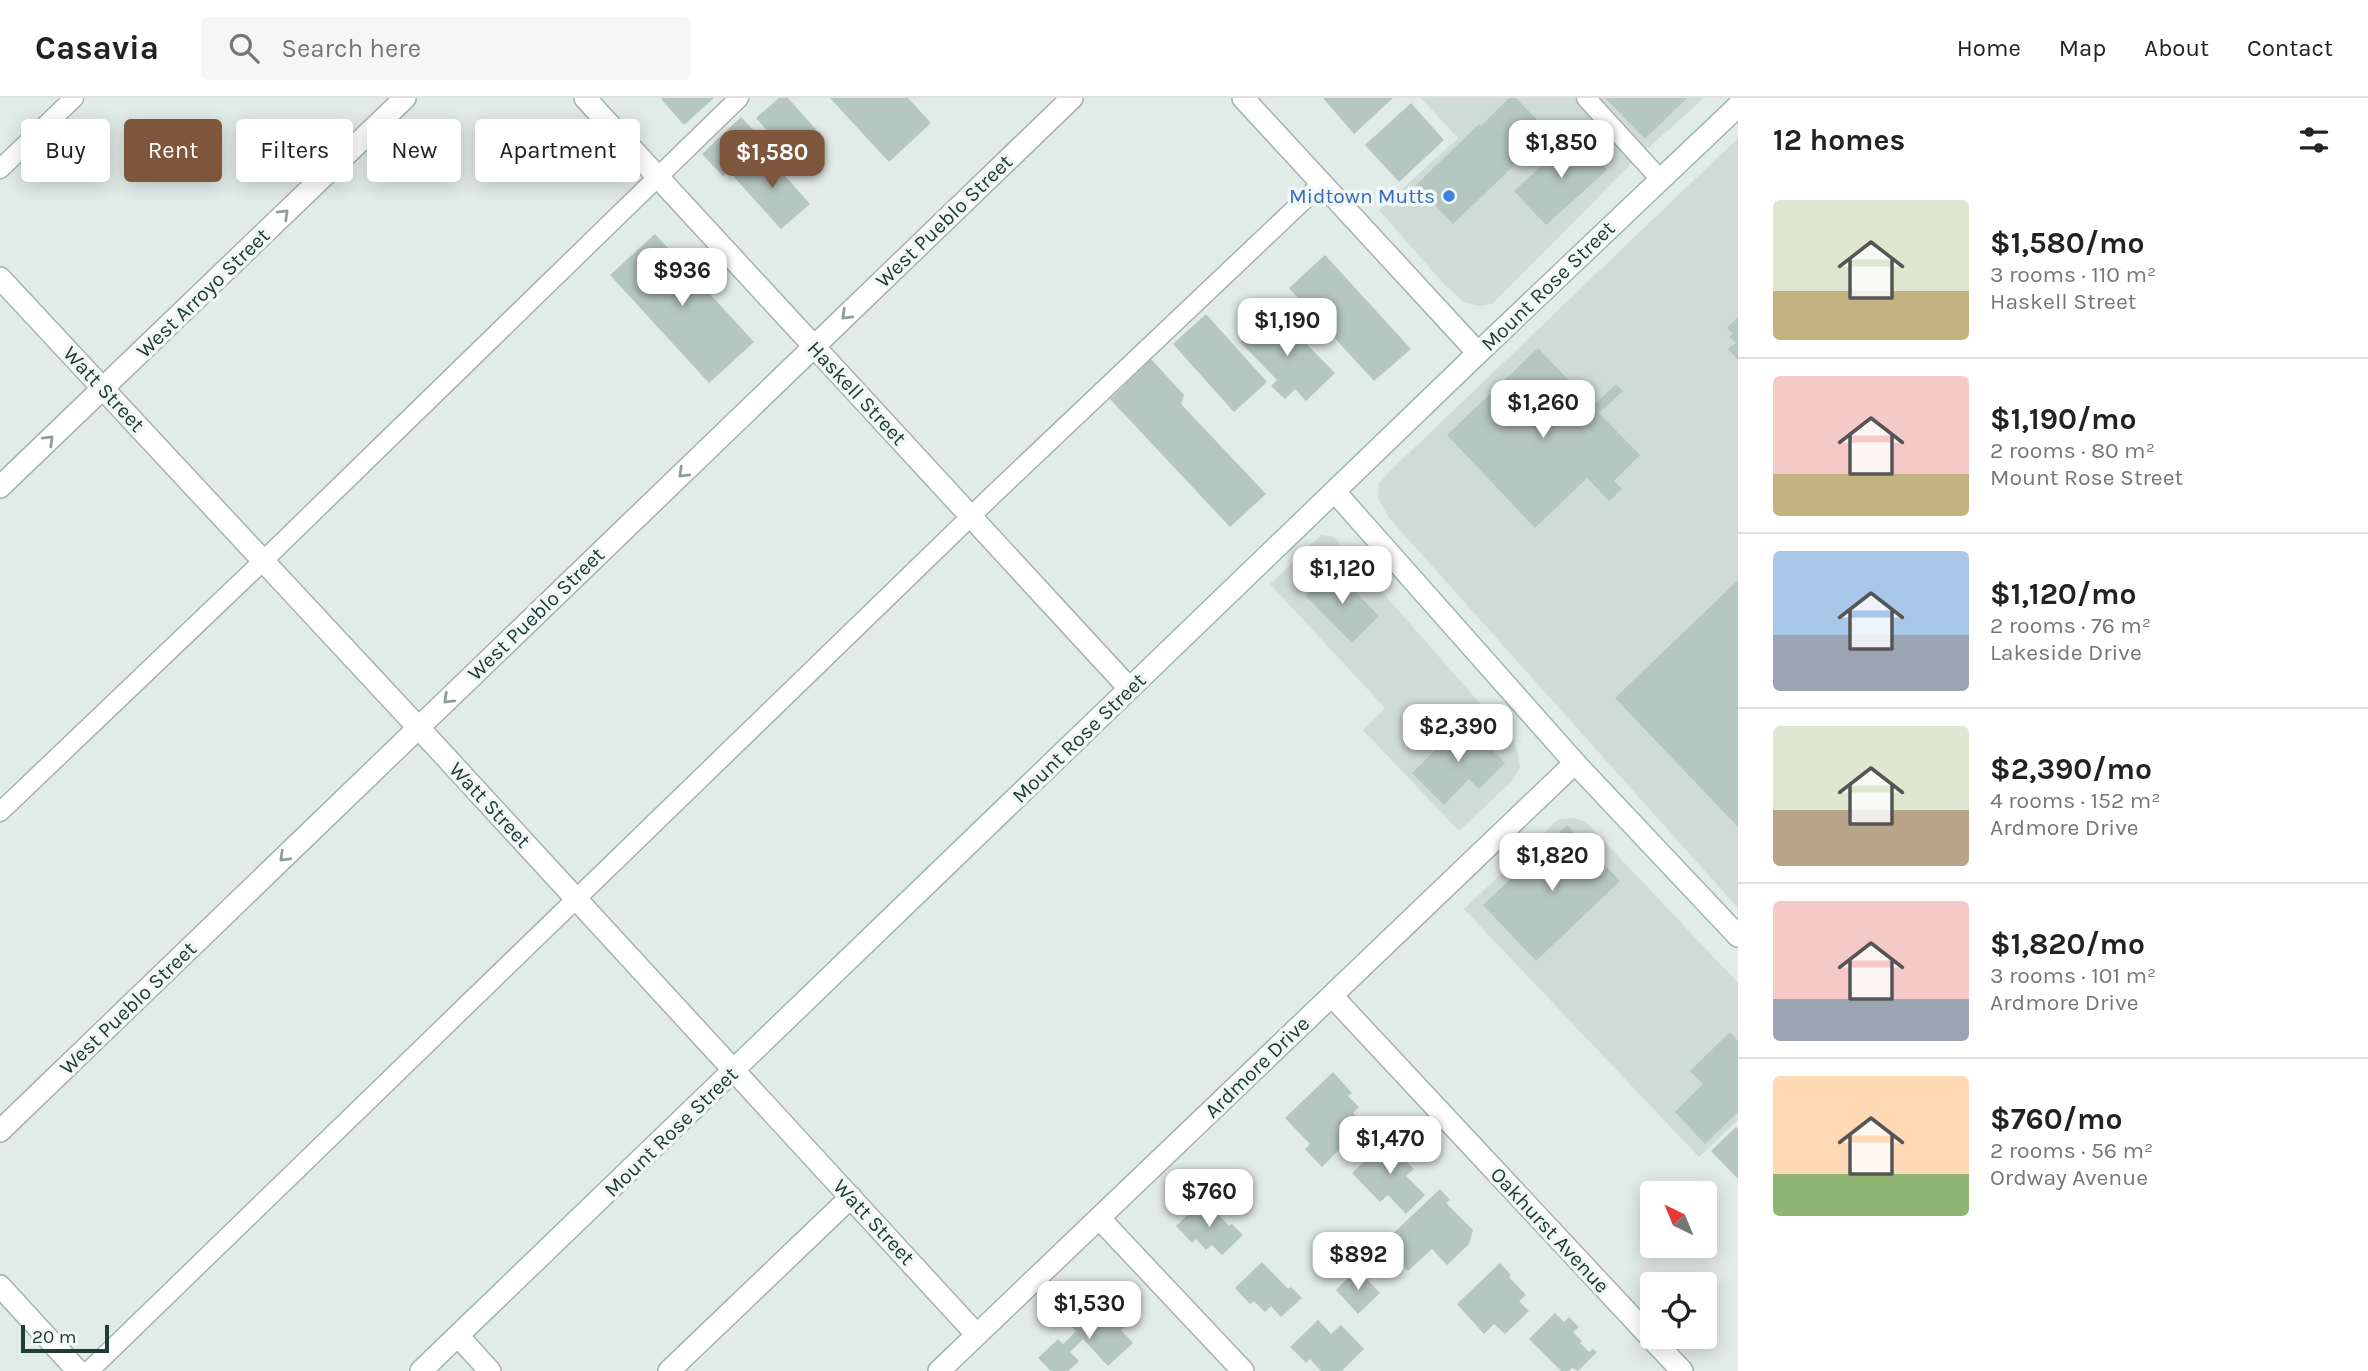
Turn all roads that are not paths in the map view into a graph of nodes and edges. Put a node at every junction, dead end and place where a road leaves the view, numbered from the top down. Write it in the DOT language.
graph roads {
  1 [pos="74,98"];
  2 [pos="405,98"];
  3 [pos="585,98"];
  4 [pos="739,98"];
  5 [pos="1072,98"];
  6 [pos="1243,98"];
  7 [pos="1586,98"];
  8 [pos="1738,106"];
  9 [pos="0,169"];
  10 [pos="657,176"];
  11 [pos="1660,179"];
  12 [pos="1322,183"];
  13 [pos="0,278"];
  14 [pos="814,347"];
  15 [pos="1478,353"];
  16 [pos="103,388"];
  17 [pos="0,487"];
  18 [pos="1335,492"];
  19 [pos="971,517"];
  20 [pos="263,561"];
  21 [pos="1129,688"];
  22 [pos="418,728"];
  23 [pos="1575,763"];
  24 [pos="0,812"];
  25 [pos="576,899"];
  26 [pos="1738,936"];
  27 [pos="1332,996"];
  28 [pos="734,1071"];
  29 [pos="0,1131"];
  30 [pos="851,1197"];
  31 [pos="1100,1218"];
  32 [pos="0,1286"];
  33 [pos="976,1335"];
  34 [pos="458,1336"];
  35 [pos="78,1371"];
  36 [pos="89,1371"];
  37 [pos="421,1371"];
  38 [pos="490,1371"];
  39 [pos="669,1371"];
  40 [pos="939,1371"];
  41 [pos="1243,1371"];
  42 [pos="1682,1371"];
  1 -- 9 [label="lane"];
  16 -- 2 [label="street, West Arroyo Street, one-way"];
  3 -- 10 [label="street, Haskell Street"];
  4 -- 10 [label="lane"];
  5 -- 14 [label="street, West Pueblo Street, one-way"];
  6 -- 12 [label="street"];
  7 -- 11 [label="lane"];
  8 -- 11 [label="street, Mount Rose Street"];
  10 -- 14 [label="street, Haskell Street"];
  10 -- 20 [label="lane"];
  11 -- 15 [label="street, Mount Rose Street"];
  12 -- 15 [label="street"];
  12 -- 19 [label="lane"];
  13 -- 16 [label="street, Watt Street"];
  14 -- 19 [label="street, Haskell Street"];
  14 -- 22 [label="street, West Pueblo Street, one-way"];
  15 -- 18 [label="street, Mount Rose Street"];
  17 -- 16 [label="street, West Arroyo Street, one-way"];
  16 -- 20 [label="street, Watt Street"];
  18 -- 21 [label="street, Mount Rose Street"];
  18 -- 23 [label="street"];
  19 -- 21 [label="street, Haskell Street"];
  19 -- 25 [label="lane"];
  20 -- 22 [label="street, Watt Street"];
  20 -- 24 [label="lane"];
  21 -- 28 [label="street, Mount Rose Street"];
  22 -- 25 [label="street, Watt Street"];
  22 -- 29 [label="street, West Pueblo Street, one-way"];
  23 -- 26 [label="street"];
  23 -- 27 [label="street, Ardmore Drive"];
  25 -- 28 [label="street, Watt Street"];
  25 -- 36 [label="lane"];
  27 -- 31 [label="street, Ardmore Drive"];
  27 -- 42 [label="street, Oakhurst Avenue"];
  28 -- 30 [label="street, Watt Street"];
  28 -- 34 [label="street, Mount Rose Street"];
  30 -- 33 [label="street, Watt Street"];
  30 -- 39 [label="street"];
  31 -- 33 [label="street, Ardmore Drive"];
  31 -- 41 [label="street"];
  32 -- 35 [label="street"];
  33 -- 40 [label="street, Ardmore Drive"];
  34 -- 37 [label="street, Mount Rose Street"];
  34 -- 38 [label="street"];
}
